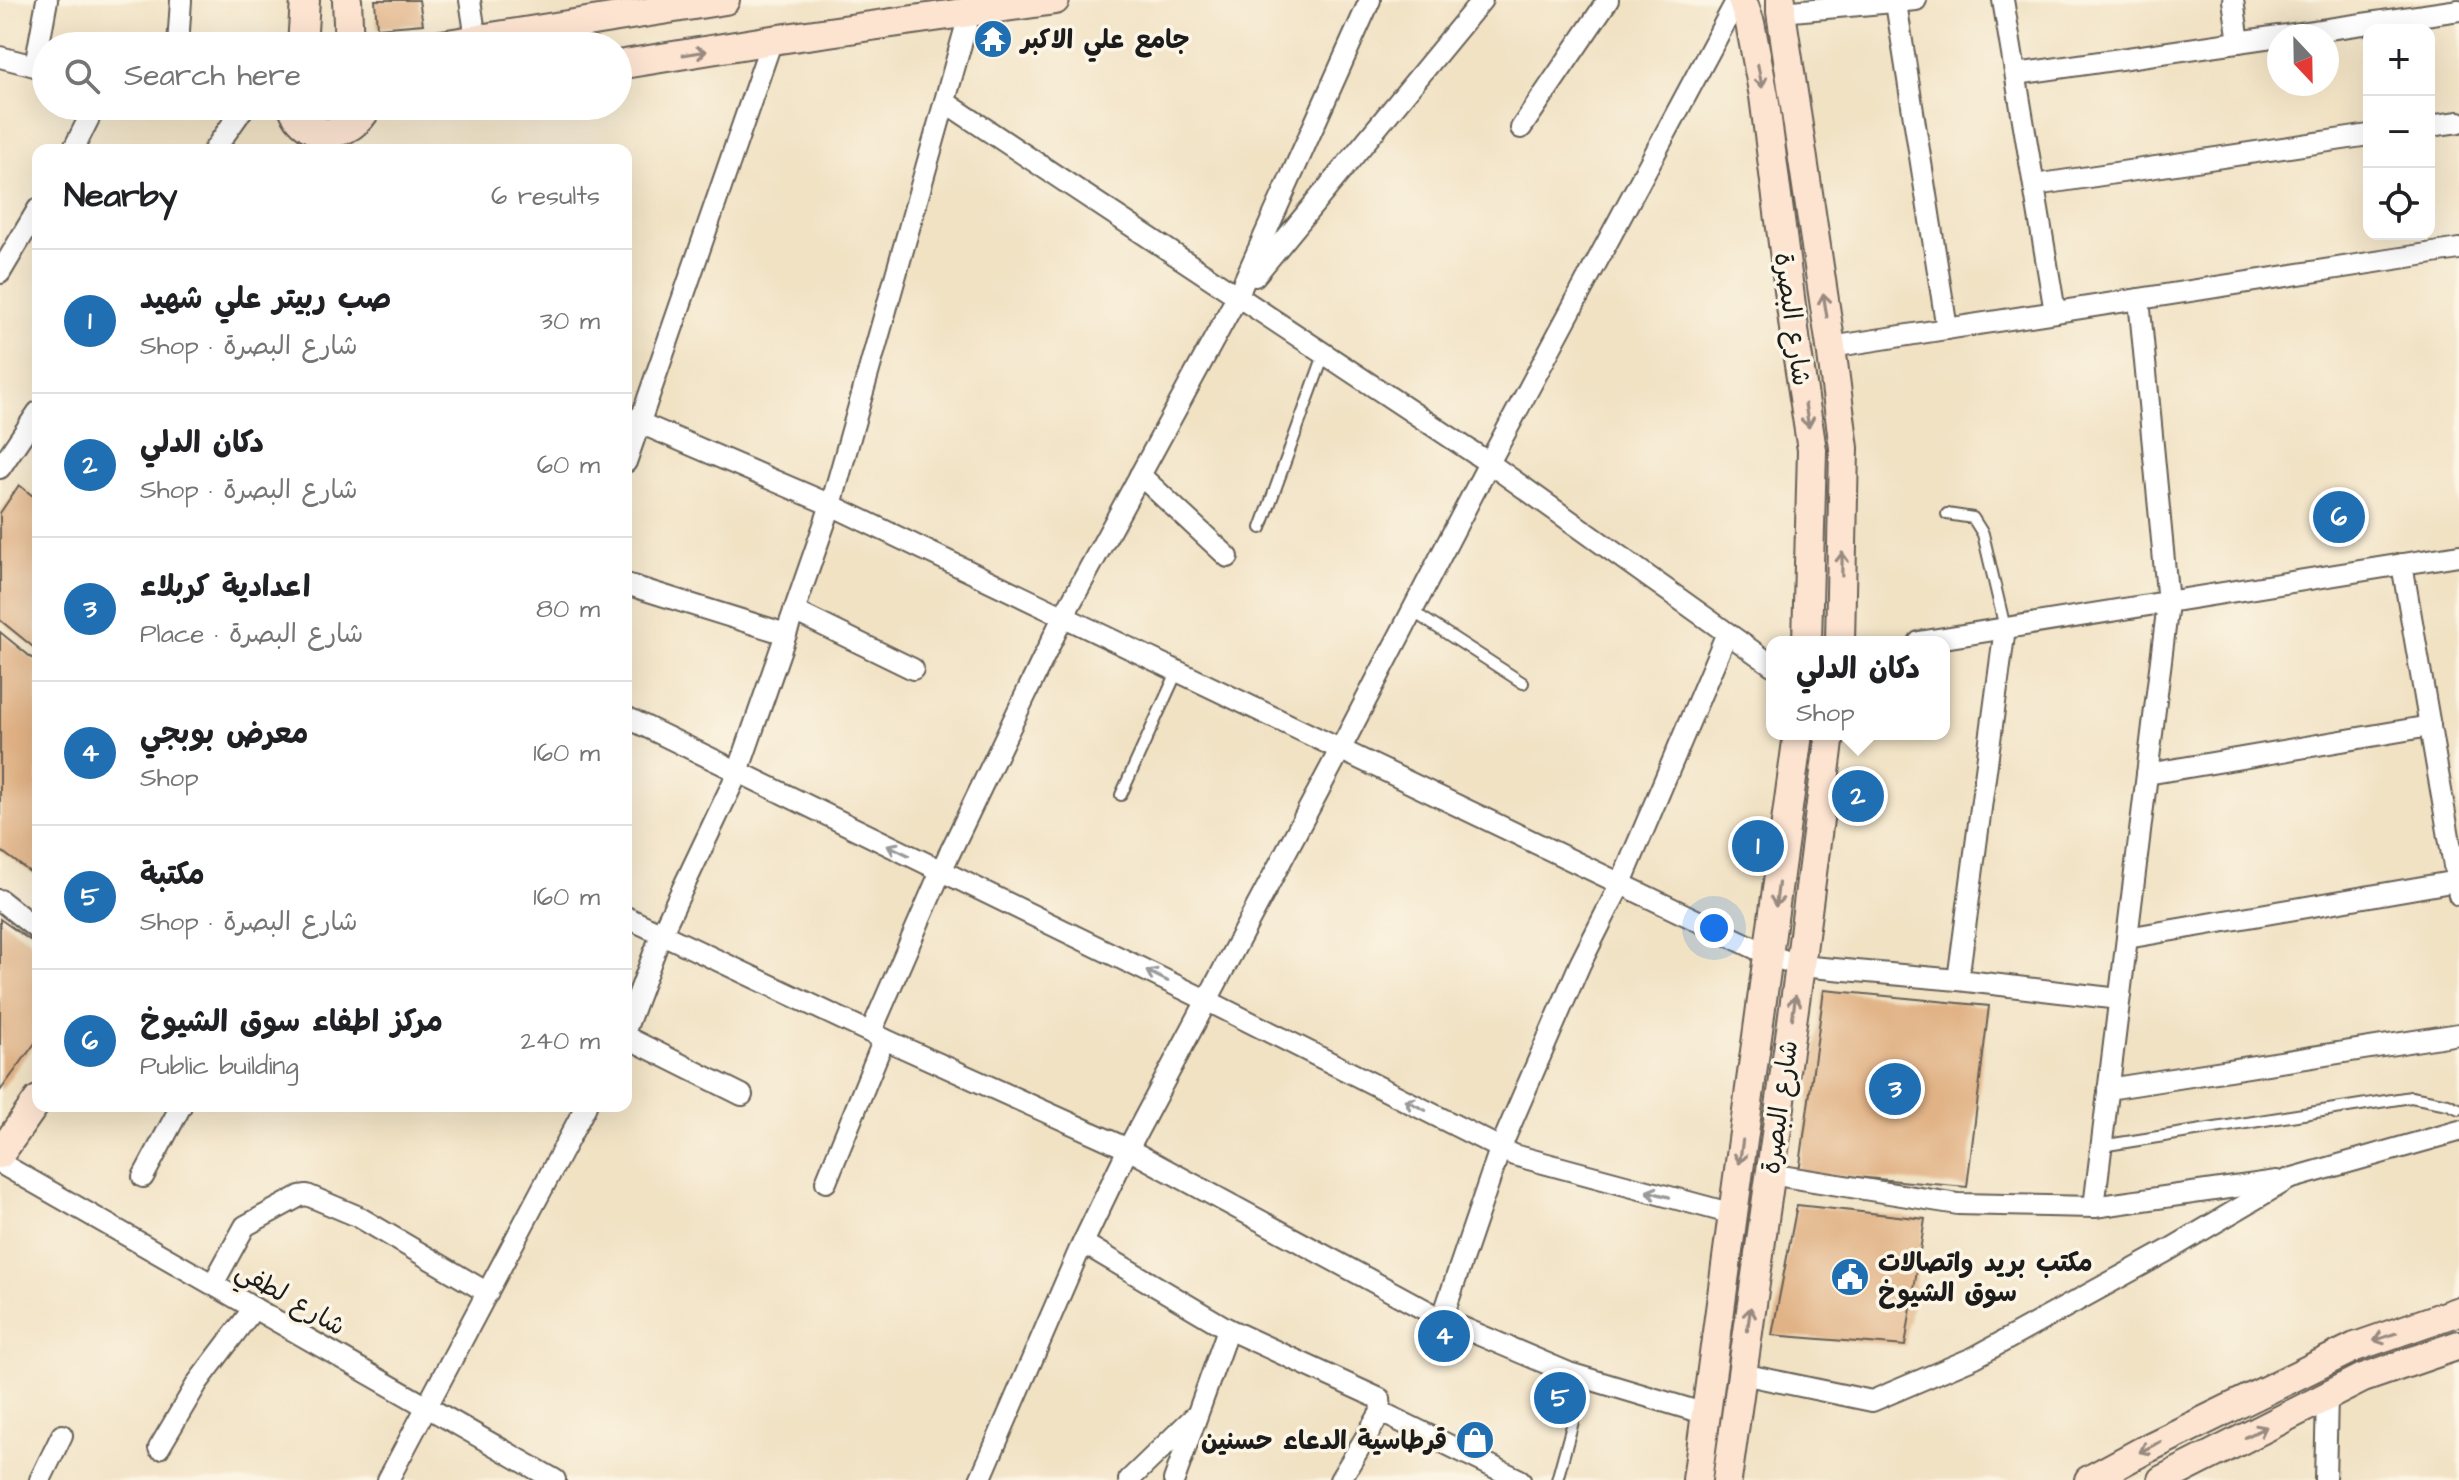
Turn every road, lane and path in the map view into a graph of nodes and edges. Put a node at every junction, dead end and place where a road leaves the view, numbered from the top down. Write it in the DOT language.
graph roads {
  1 [pos="47,0"];
  2 [pos="181,0"];
  3 [pos="305,0"];
  4 [pos="347,0"];
  5 [pos="470,0"];
  6 [pos="725,0"];
  7 [pos="1055,0"];
  8 [pos="1370,0"];
  9 [pos="1482,0"];
  10 [pos="1608,0"];
  11 [pos="1739,0"];
  12 [pos="2003,0"];
  13 [pos="2233,0"];
  14 [pos="694,2"];
  15 [pos="1906,2"];
  16 [pos="1781,6"];
  17 [pos="954,9"];
  18 [pos="2459,10"];
  19 [pos="587,11"];
  20 [pos="2339,27"];
  21 [pos="44,32"];
  22 [pos="179,32"];
  23 [pos="303,32"];
  24 [pos="348,32"];
  25 [pos="475,32"];
  26 [pos="504,32"];
  27 [pos="2267,38"];
  28 [pos="772,40"];
  29 [pos="2239,42"];
  30 [pos="0,57"];
  31 [pos="632,63"];
  32 [pos="32,66"];
  33 [pos="2017,74"];
  34 [pos="945,102"];
  35 [pos="88,120"];
  36 [pos="235,120"];
  37 [pos="300,120"];
  38 [pos="359,120"];
  39 [pos="2459,122"];
  40 [pos="2435,125"];
  41 [pos="1521,128"];
  42 [pos="2363,136"];
  43 [pos="350,140"];
  44 [pos="76,144"];
  45 [pos="218,144"];
  46 [pos="2035,185"];
  47 [pos="32,219"];
  48 [pos="2459,249"];
  49 [pos="0,273"];
  50 [pos="1237,297"];
  51 [pos="2139,299"];
  52 [pos="2055,312"];
  53 [pos="1947,329"];
  54 [pos="1831,347"];
  55 [pos="1324,355"];
  56 [pos="632,419"];
  57 [pos="32,421"];
  58 [pos="1489,463"];
  59 [pos="0,468"];
  60 [pos="1140,475"];
  61 [pos="831,505"];
  62 [pos="1947,514"];
  63 [pos="1261,528"];
  64 [pos="2459,555"];
  65 [pos="1228,557"];
  66 [pos="2402,564"];
  67 [pos="632,586"];
  68 [pos="2168,603"];
  69 [pos="794,611"];
  70 [pos="1412,611"];
  71 [pos="1063,617"];
  72 [pos="2005,628"];
  73 [pos="1727,633"];
  74 [pos="786,634"];
  75 [pos="1807,636"];
  76 [pos="1840,636"];
  77 [pos="1950,637"];
  78 [pos="1766,661"];
  79 [pos="913,669"];
  80 [pos="1177,672"];
  81 [pos="1523,683"];
  82 [pos="632,720"];
  83 [pos="2430,726"];
  84 [pos="1797,740"];
  85 [pos="1829,740"];
  86 [pos="1340,750"];
  87 [pos="738,772"];
  88 [pos="2147,774"];
  89 [pos="1121,795"];
  90 [pos="941,871"];
  91 [pos="1621,883"];
  92 [pos="2458,888"];
  93 [pos="0,900"];
  94 [pos="632,920"];
  95 [pos="32,925"];
  96 [pos="662,932"];
  97 [pos="2127,938"];
  98 [pos="1769,955"];
  99 [pos="1800,966"];
  100 [pos="1958,980"];
  101 [pos="2119,999"];
  102 [pos="1206,1000"];
  103 [pos="632,1012"];
  104 [pos="2459,1034"];
  105 [pos="878,1036"];
  106 [pos="632,1040"];
  107 [pos="2108,1089"];
  108 [pos="742,1095"];
  109 [pos="32,1109"];
  110 [pos="2459,1109"];
  111 [pos="178,1112"];
  112 [pos="583,1112"];
  113 [pos="2459,1131"];
  114 [pos="2101,1146"];
  115 [pos="1128,1149"];
  116 [pos="1500,1149"];
  117 [pos="0,1154"];
  118 [pos="0,1163"];
  119 [pos="1770,1174"];
  120 [pos="143,1177"];
  121 [pos="2289,1179"];
  122 [pos="826,1182"];
  123 [pos="2094,1207"];
  124 [pos="1733,1214"];
  125 [pos="1083,1243"];
  126 [pos="213,1284"];
  127 [pos="488,1293"];
  128 [pos="254,1308"];
  129 [pos="2459,1311"];
  130 [pos="1442,1319"];
  131 [pos="1228,1329"];
  132 [pos="2459,1345"];
  133 [pos="1742,1374"];
  134 [pos="1585,1378"];
  135 [pos="2327,1396"];
  136 [pos="428,1407"];
  137 [pos="1200,1411"];
  138 [pos="1381,1412"];
  139 [pos="1706,1414"];
  140 [pos="62,1435"];
  141 [pos="159,1448"];
  142 [pos="521,1472"];
  143 [pos="40,1480"];
  144 [pos="388,1480"];
  145 [pos="555,1480"];
  146 [pos="980,1480"];
  147 [pos="1129,1480"];
  148 [pos="1174,1480"];
  149 [pos="1340,1480"];
  150 [pos="1520,1480"];
  151 [pos="1557,1480"];
  152 [pos="1697,1480"];
  153 [pos="1727,1480"];
  154 [pos="2089,1480"];
  155 [pos="2163,1480"];
  156 [pos="2325,1480"];
  1 -- 21 [label="street"];
  2 -- 22 [label="street"];
  3 -- 23 [label="main road"];
  4 -- 24 [label="main road"];
  5 -- 25 [label="street"];
  6 -- 14 [label="main road"];
  7 -- 17 [label="main road"];
  8 -- 50 [label="street"];
  9 -- 50 [label="street"];
  10 -- 41 [label="street"];
  11 -- 58 [label="street"];
  11 -- 75 [label="main road, شارع البصرة, one-way"];
  12 -- 33 [label="street"];
  13 -- 29 [label="street"];
  14 -- 19 [label="main road"];
  15 -- 16 [label="street"];
  15 -- 53 [label="street"];
  54 -- 16 [label="main road, شارع البصرة, one-way"];
  17 -- 28 [label="main road"];
  17 -- 34 [label="street"];
  18 -- 20 [label="street"];
  19 -- 26 [label="main road"];
  27 -- 29 [label="street"];
  31 -- 28 [label="main road, one-way"];
  28 -- 56 [label="street"];
  29 -- 33 [label="street"];
  30 -- 32 [label="street"];
  33 -- 46 [label="street"];
  34 -- 50 [label="street"];
  34 -- 61 [label="street"];
  35 -- 44 [label="street"];
  36 -- 45 [label="street"];
  37 -- 43 [label="main road"];
  38 -- 43 [label="main road"];
  39 -- 40 [label="street"];
  42 -- 46 [label="street"];
  46 -- 52 [label="street"];
  47 -- 49 [label="street"];
  48 -- 51 [label="street"];
  50 -- 55 [label="street"];
  50 -- 60 [label="street"];
  51 -- 52 [label="street"];
  51 -- 68 [label="street"];
  52 -- 53 [label="street"];
  53 -- 54 [label="street"];
  76 -- 54 [label="main road, شارع البصرة, one-way"];
  55 -- 58 [label="street"];
  55 -- 63 [label="lane"];
  56 -- 61 [label="street"];
  57 -- 59 [label="street"];
  58 -- 70 [label="street"];
  58 -- 73 [label="street"];
  60 -- 65 [label="street"];
  60 -- 71 [label="street"];
  61 -- 69 [label="street"];
  61 -- 71 [label="street"];
  62 -- 72 [label="lane"];
  64 -- 66 [label="street"];
  66 -- 68 [label="street"];
  66 -- 83 [label="street"];
  67 -- 74 [label="street"];
  68 -- 72 [label="street"];
  68 -- 88 [label="street"];
  69 -- 74 [label="street"];
  69 -- 79 [label="street"];
  70 -- 81 [label="lane"];
  70 -- 86 [label="street"];
  71 -- 80 [label="street"];
  71 -- 90 [label="street"];
  72 -- 77 [label="street"];
  72 -- 100 [label="street"];
  73 -- 78 [label="street"];
  73 -- 91 [label="street"];
  74 -- 87 [label="street"];
  80 -- 86 [label="street"];
  80 -- 89 [label="lane"];
  82 -- 87 [label="street"];
  83 -- 88 [label="street"];
  83 -- 92 [label="street"];
  84 -- 98 [label="main road, شارع البصرة, one-way"];
  85 -- 99 [label="main road, شارع البصرة"];
  86 -- 91 [label="street"];
  86 -- 102 [label="street"];
  90 -- 87 [label="street, one-way"];
  87 -- 96 [label="street"];
  88 -- 97 [label="street"];
  102 -- 90 [label="street, one-way"];
  90 -- 105 [label="street"];
  91 -- 98 [label="street"];
  91 -- 116 [label="street"];
  92 -- 97 [label="street"];
  93 -- 95 [label="street"];
  94 -- 96 [label="street"];
  96 -- 103 [label="street"];
  96 -- 105 [label="street"];
  97 -- 101 [label="street"];
  98 -- 99 [label="street"];
  98 -- 124 [label="main road, شارع البصرة, one-way"];
  99 -- 100 [label="street"];
  119 -- 99 [label="main road, شارع البصرة, one-way"];
  100 -- 101 [label="street"];
  101 -- 107 [label="street"];
  102 -- 115 [label="street"];
  116 -- 102 [label="street, one-way"];
  104 -- 107 [label="street"];
  105 -- 115 [label="street"];
  105 -- 122 [label="street"];
  106 -- 108 [label="street"];
  107 -- 114 [label="street"];
  109 -- 117 [label="main road"];
  110 -- 114 [label="lane"];
  111 -- 120 [label="street"];
  112 -- 127 [label="street"];
  113 -- 121 [label="street"];
  114 -- 123 [label="street"];
  115 -- 125 [label="street"];
  115 -- 130 [label="street"];
  124 -- 116 [label="street, one-way"];
  116 -- 130 [label="street"];
  118 -- 126 [label="street, شارع لطفي"];
  119 -- 123 [label="street"];
  133 -- 119 [label="main road, شارع البصرة, one-way"];
  121 -- 123 [label="street"];
  121 -- 133 [label="street"];
  124 -- 139 [label="main road, شارع البصرة"];
  125 -- 131 [label="street"];
  125 -- 146 [label="street"];
  126 -- 127 [label="street"];
  126 -- 128 [label="street, شارع لطفي"];
  127 -- 136 [label="street"];
  128 -- 136 [label="street, شارع لطفي"];
  128 -- 141 [label="street"];
  129 -- 154 [label="main road, one-way"];
  130 -- 134 [label="street"];
  131 -- 137 [label="street"];
  131 -- 138 [label="street"];
  132 -- 135 [label="main road"];
  133 -- 153 [label="main road, شارع البصرة"];
  134 -- 139 [label="street"];
  134 -- 151 [label="lane"];
  155 -- 135 [label="main road, one-way"];
  135 -- 156 [label="street"];
  136 -- 142 [label="street, شارع لطفي"];
  136 -- 144 [label="street"];
  137 -- 147 [label="street"];
  137 -- 148 [label="street"];
  138 -- 149 [label="street"];
  138 -- 150 [label="street"];
  139 -- 152 [label="main road, شارع البصرة"];
  140 -- 143 [label="street"];
  142 -- 145 [label="street, شارع لطفي"];
}
